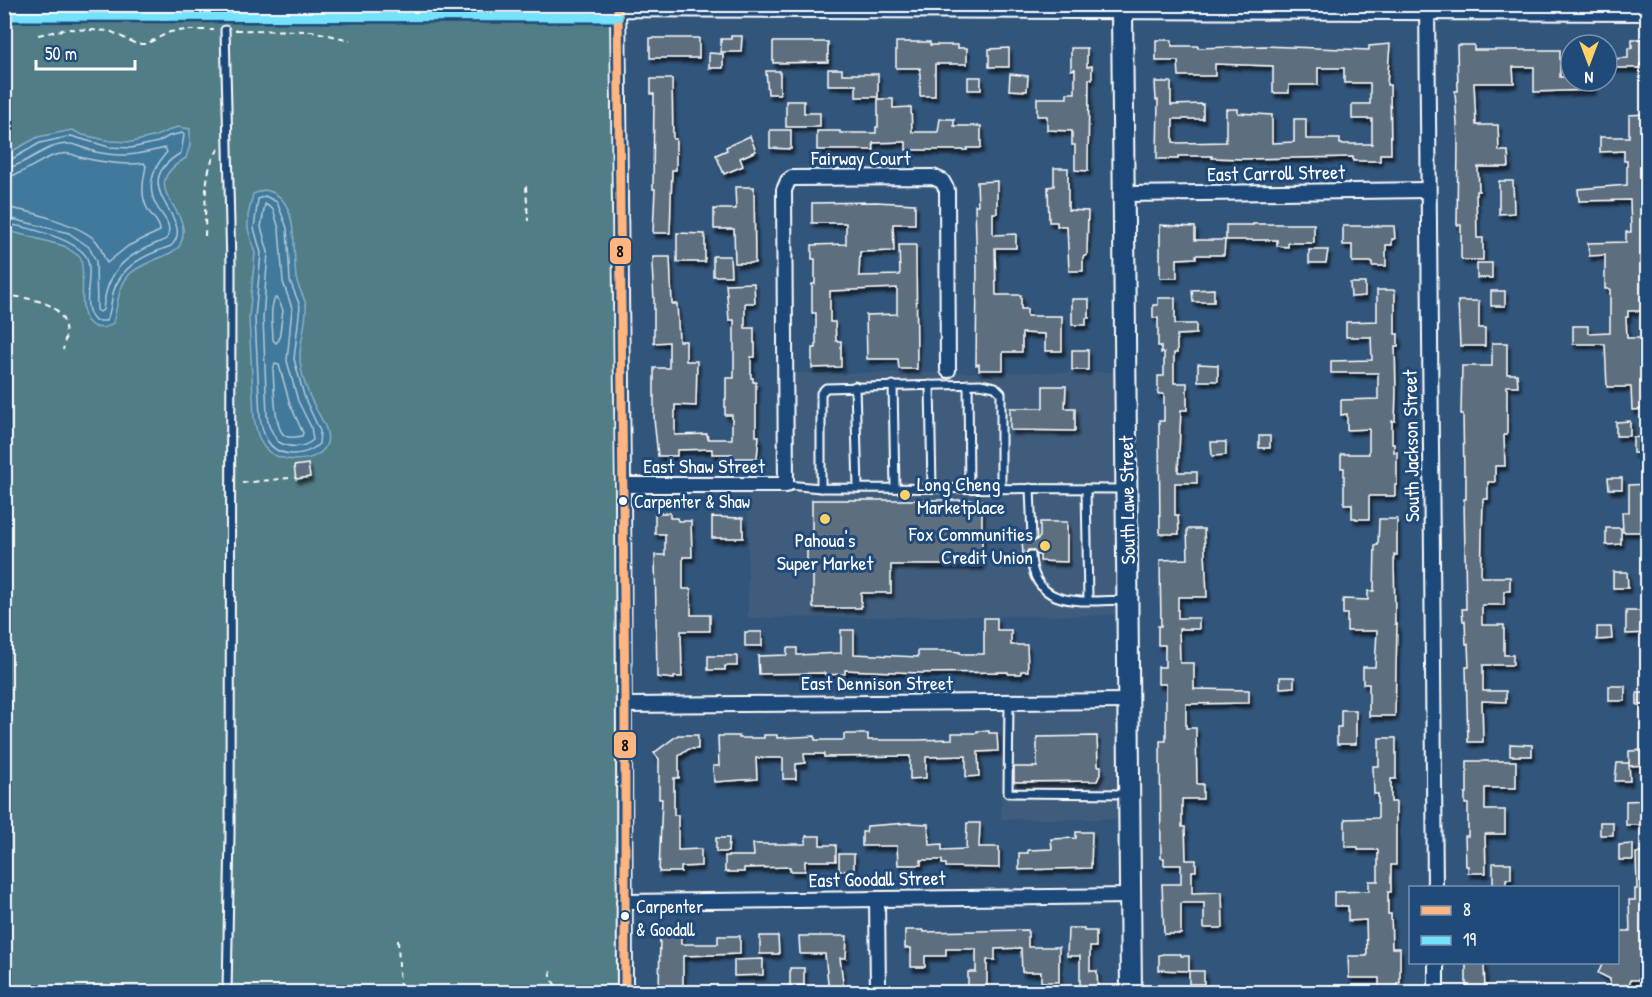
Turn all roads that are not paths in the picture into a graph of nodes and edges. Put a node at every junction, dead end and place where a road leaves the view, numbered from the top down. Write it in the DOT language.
graph roads {
  1 [pos="14,4"];
  2 [pos="209,5"];
  3 [pos="362,5"];
  4 [pos="618,5"];
  5 [pos="1427,7"];
  6 [pos="1122,8"];
  7 [pos="1647,10"];
  8 [pos="225,30"];
  9 [pos="1428,190"];
  10 [pos="1125,194"];
  11 [pos="948,370"];
  12 [pos="948,384"];
  13 [pos="968,384"];
  14 [pos="893,385"];
  15 [pos="930,385"];
  16 [pos="855,386"];
  17 [pos="623,485"];
  18 [pos="786,485"];
  19 [pos="821,488"];
  20 [pos="858,488"];
  21 [pos="895,488"];
  22 [pos="932,488"];
  23 [pos="969,488"];
  24 [pos="1001,488"];
  25 [pos="1030,488"];
  26 [pos="1086,489"];
  27 [pos="1127,489"];
  28 [pos="1032,537"];
  29 [pos="1031,555"];
  30 [pos="1088,600"];
  31 [pos="1128,600"];
  32 [pos="1129,701"];
  33 [pos="1009,702"];
  34 [pos="625,705"];
  35 [pos="1130,794"];
  36 [pos="1435,886"];
  37 [pos="1130,896"];
  38 [pos="877,899"];
  39 [pos="624,902"];
  40 [pos="1436,964"];
  41 [pos="227,993"];
  42 [pos="625,993"];
  43 [pos="878,993"];
  44 [pos="1131,993"];
  45 [pos="1436,993"];
  1 -- 2 [label="main road"];
  2 -- 3 [label="main road"];
  3 -- 4 [label="main road"];
  4 -- 6 [label="main road"];
  4 -- 17 [label="street"];
  5 -- 6 [label="main road"];
  5 -- 7 [label="main road"];
  5 -- 9 [label="street, South Jackson Street"];
  6 -- 10 [label="main road, South Lawe Street"];
  8 -- 41 [label="lane"];
  9 -- 10 [label="street, East Carroll Street"];
  9 -- 36 [label="street, South Jackson Street"];
  10 -- 27 [label="main road, South Lawe Street"];
  11 -- 12 [label="lane"];
  11 -- 18 [label="street, Fairway Court"];
  12 -- 13 [label="lane"];
  12 -- 15 [label="lane"];
  13 -- 23 [label="lane"];
  13 -- 24 [label="lane"];
  14 -- 15 [label="lane"];
  14 -- 16 [label="lane"];
  14 -- 21 [label="lane"];
  15 -- 22 [label="lane"];
  16 -- 19 [label="lane"];
  16 -- 20 [label="lane"];
  17 -- 18 [label="street, East Shaw Street"];
  17 -- 34 [label="street"];
  18 -- 19 [label="lane"];
  19 -- 20 [label="lane"];
  20 -- 21 [label="lane"];
  21 -- 22 [label="lane"];
  22 -- 23 [label="lane"];
  23 -- 24 [label="lane"];
  24 -- 25 [label="lane"];
  25 -- 26 [label="lane"];
  25 -- 28 [label="lane"];
  26 -- 27 [label="lane"];
  26 -- 30 [label="lane"];
  27 -- 31 [label="main road, South Lawe Street"];
  29 -- 30 [label="lane"];
  30 -- 31 [label="lane"];
  31 -- 32 [label="main road, South Lawe Street"];
  32 -- 33 [label="street, East Dennison Street"];
  32 -- 35 [label="main road, South Lawe Street"];
  33 -- 34 [label="street, East Dennison Street"];
  33 -- 35 [label="lane"];
  34 -- 39 [label="street"];
  35 -- 37 [label="main road, South Lawe Street"];
  37 -- 38 [label="street, East Goodall Street"];
  37 -- 44 [label="main road, South Lawe Street"];
  38 -- 39 [label="street, East Goodall Street"];
  38 -- 43 [label="street"];
  39 -- 42 [label="street"];
  40 -- 45 [label="street"];
}
